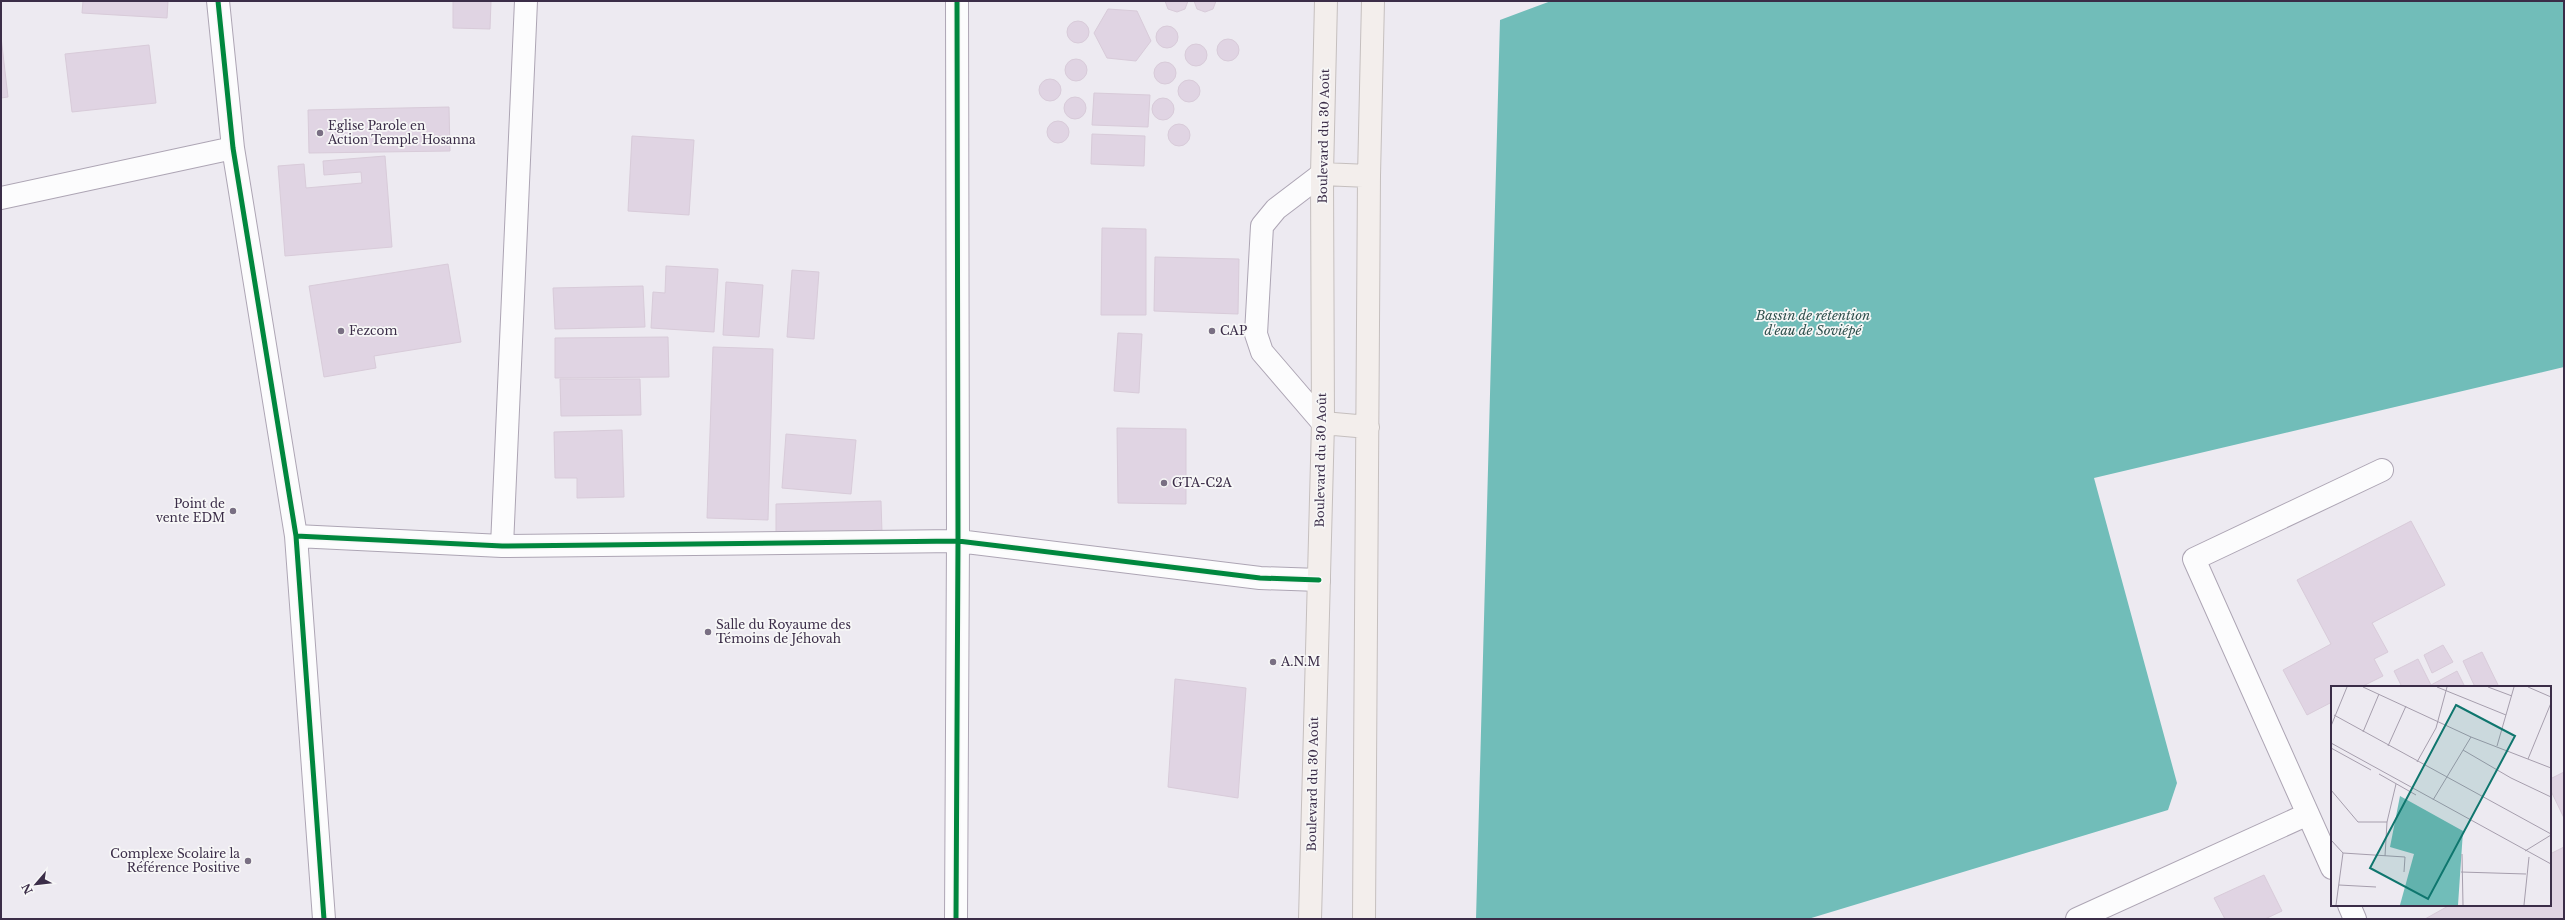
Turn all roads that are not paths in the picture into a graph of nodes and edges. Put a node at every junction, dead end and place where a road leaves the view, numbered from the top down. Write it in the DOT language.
graph roads {
  1 [pos="218,1"];
  2 [pos="526,1"];
  3 [pos="957,1"];
  4 [pos="1326,1"];
  5 [pos="1373,1"];
  6 [pos="233,148"];
  7 [pos="1322,174"];
  8 [pos="1369,176"];
  9 [pos="1,198"];
  10 [pos="1323,423"];
  11 [pos="1368,427"];
  12 [pos="2382,470"];
  13 [pos="296,536"];
  14 [pos="958,541"];
  15 [pos="502,546"];
  16 [pos="1318,580"];
  17 [pos="2308,814"];
  18 [pos="2331,866"];
  19 [pos="2349,906"];
  20 [pos="324,919"];
  21 [pos="956,919"];
  22 [pos="1310,919"];
  23 [pos="1364,919"];
  24 [pos="2077,919"];
  25 [pos="2355,919"];
  1 -- 6 [label="street"];
  2 -- 15 [label="street"];
  3 -- 14 [label="street"];
  4 -- 7 [label="highway, Boulevard du 30 Août"];
  5 -- 8 [label="highway"];
  6 -- 9 [label="street"];
  6 -- 13 [label="street"];
  7 -- 8 [label="highway"];
  7 -- 10 [label="highway, Boulevard du 30 Août"];
  7 -- 10 [label="street"];
  8 -- 11 [label="highway"];
  10 -- 11 [label="highway"];
  10 -- 16 [label="highway, Boulevard du 30 Août"];
  11 -- 23 [label="highway"];
  12 -- 17 [label="street"];
  13 -- 15 [label="street"];
  13 -- 20 [label="street"];
  14 -- 15 [label="street"];
  14 -- 16 [label="street"];
  14 -- 21 [label="street"];
  16 -- 22 [label="highway, Boulevard du 30 Août"];
  17 -- 18 [label="street"];
  17 -- 24 [label="street"];
  19 -- 25 [label="street"];
}
